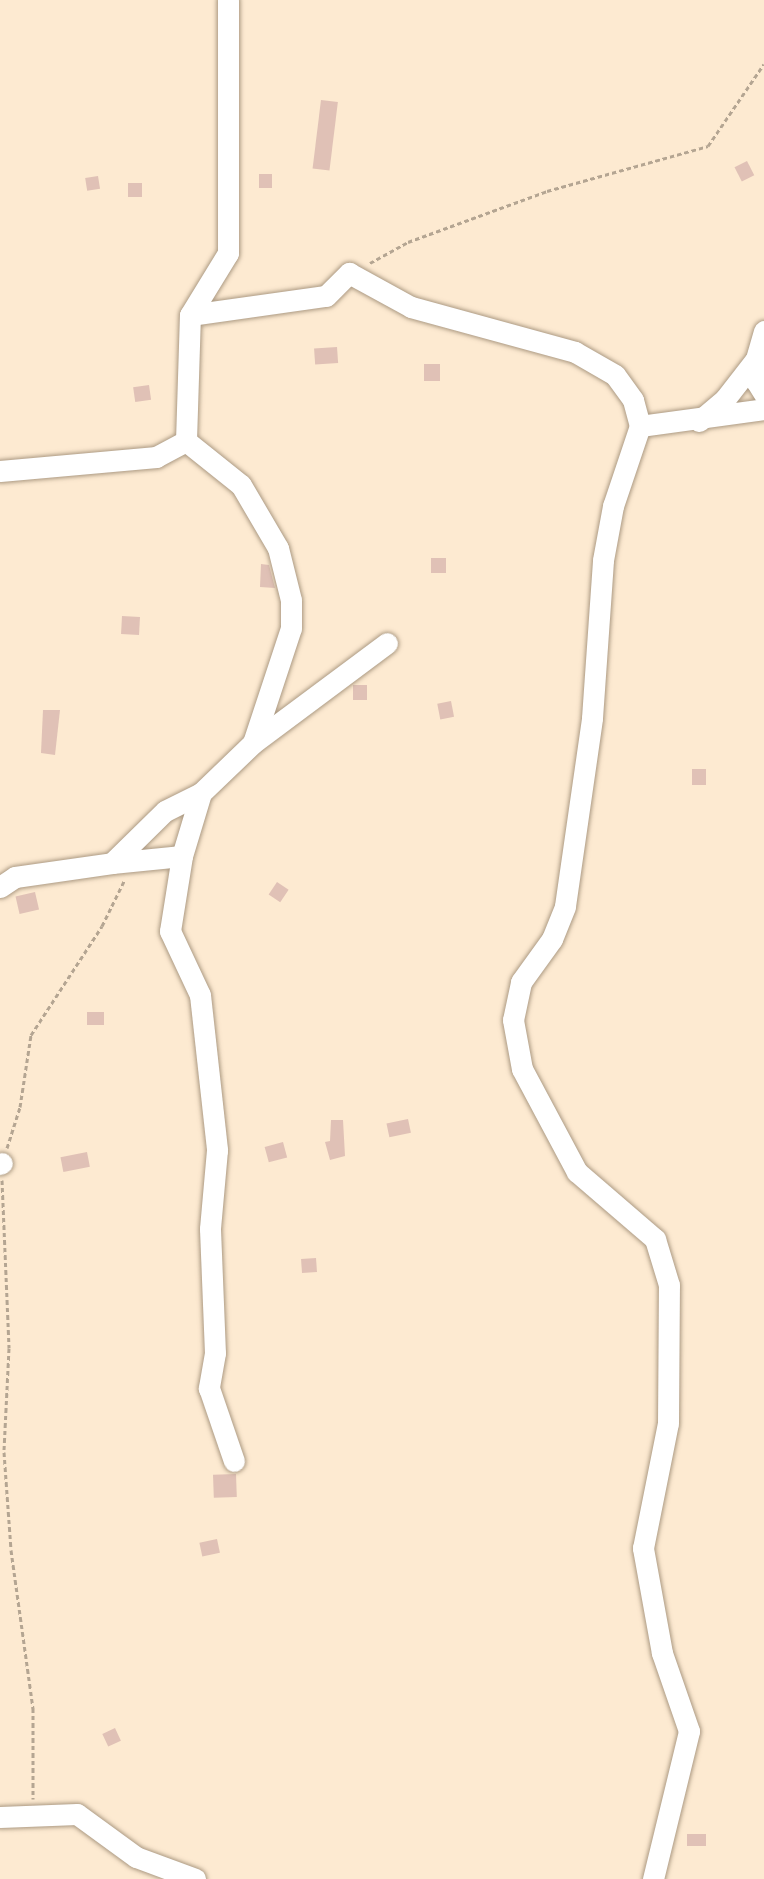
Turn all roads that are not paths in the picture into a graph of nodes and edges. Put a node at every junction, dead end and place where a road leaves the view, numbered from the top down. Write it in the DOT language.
graph roads {
  1 [pos="228,0"];
  2 [pos="190,315"];
  3 [pos="764,331"];
  4 [pos="760,354"];
  5 [pos="764,394"];
  6 [pos="764,409"];
  7 [pos="699,421"];
  8 [pos="640,426"];
  9 [pos="186,441"];
  10 [pos="0,471"];
  11 [pos="387,644"];
  12 [pos="253,743"];
  13 [pos="201,794"];
  14 [pos="182,856"];
  15 [pos="112,863"];
  16 [pos="0,887"];
  17 [pos="234,1461"];
  18 [pos="0,1817"];
  19 [pos="195,1879"];
  20 [pos="652,1879"];
  1 -- 2 [label="street"];
  2 -- 8 [label="street"];
  2 -- 9 [label="street"];
  3 -- 4 [label="street"];
  4 -- 5 [label="street"];
  4 -- 7 [label="street"];
  6 -- 7 [label="street"];
  7 -- 8 [label="street"];
  8 -- 20 [label="street"];
  9 -- 10 [label="street"];
  9 -- 12 [label="street"];
  11 -- 12 [label="street"];
  12 -- 13 [label="street"];
  13 -- 14 [label="street"];
  13 -- 15 [label="street"];
  14 -- 15 [label="street"];
  14 -- 17 [label="street"];
  15 -- 16 [label="street"];
  18 -- 19 [label="street"];
}
